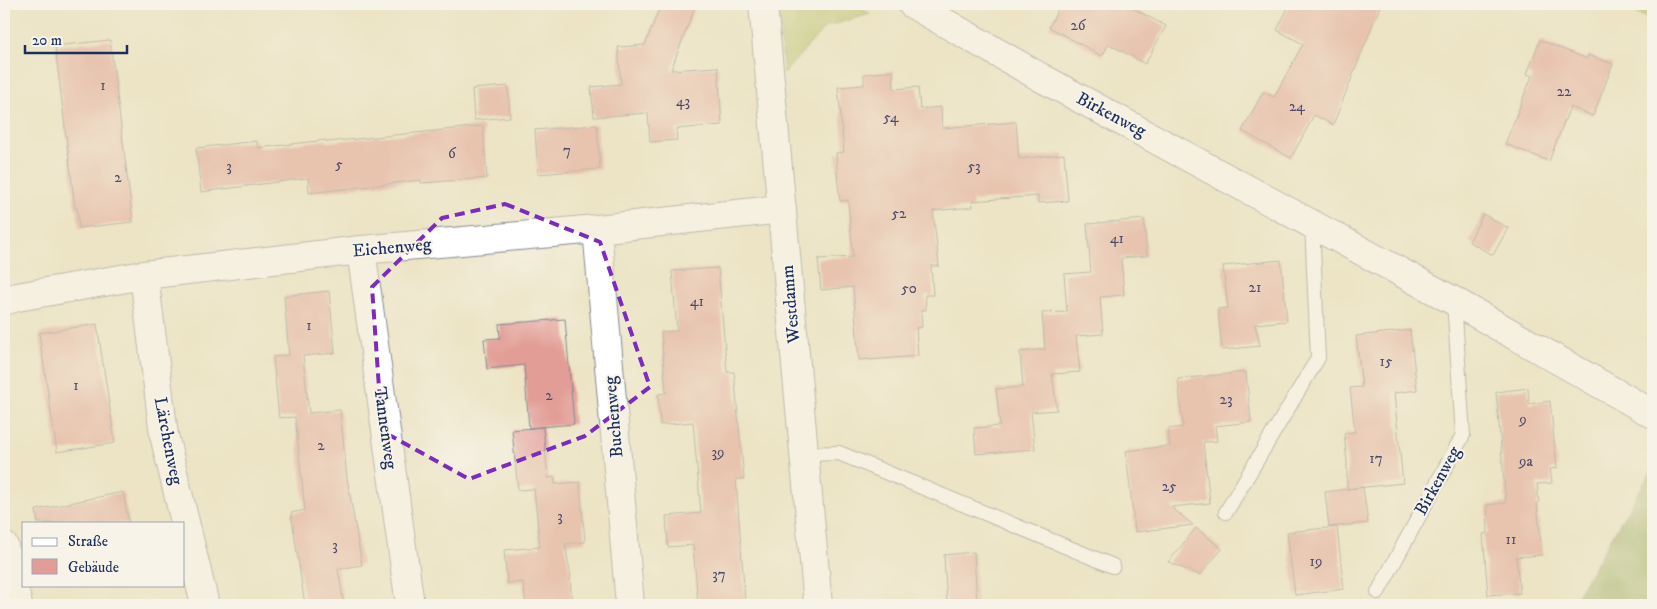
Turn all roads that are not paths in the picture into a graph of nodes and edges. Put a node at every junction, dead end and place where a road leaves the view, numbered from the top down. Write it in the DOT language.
graph roads {
  1 [pos="763,4"];
  2 [pos="912,4"];
  3 [pos="782,209"];
  4 [pos="1312,224"];
  5 [pos="597,229"];
  6 [pos="361,250"];
  7 [pos="144,275"];
  8 [pos="4,301"];
  9 [pos="1454,301"];
  10 [pos="1653,414"];
  11 [pos="804,454"];
  12 [pos="1226,512"];
  13 [pos="185,522"];
  14 [pos="185,522"];
  15 [pos="4,546"];
  16 [pos="1113,566"];
  17 [pos="1378,592"];
  18 [pos="18,605"];
  19 [pos="205,605"];
  20 [pos="410,605"];
  21 [pos="630,605"];
  22 [pos="818,605"];
  1 -- 3 [label="street, Westdamm"];
  2 -- 4 [label="street, Birkenweg"];
  3 -- 5 [label="street, Eichenweg"];
  3 -- 11 [label="street, Westdamm"];
  4 -- 9 [label="street, Birkenweg"];
  4 -- 12 [label="lane"];
  5 -- 6 [label="street, Eichenweg"];
  5 -- 21 [label="street, Buchenweg"];
  6 -- 7 [label="street, Eichenweg"];
  6 -- 20 [label="street, Tannenweg"];
  7 -- 8 [label="street, Eichenweg"];
  7 -- 13 [label="street, Lärchenweg"];
  9 -- 10 [label="street, Birkenweg"];
  9 -- 17 [label="lane, Birkenweg"];
  11 -- 16 [label="lane"];
  11 -- 22 [label="street, Westdamm"];
  14 -- 19 [label="street, Lärchenweg"];
  15 -- 18 [label="street"];
}
